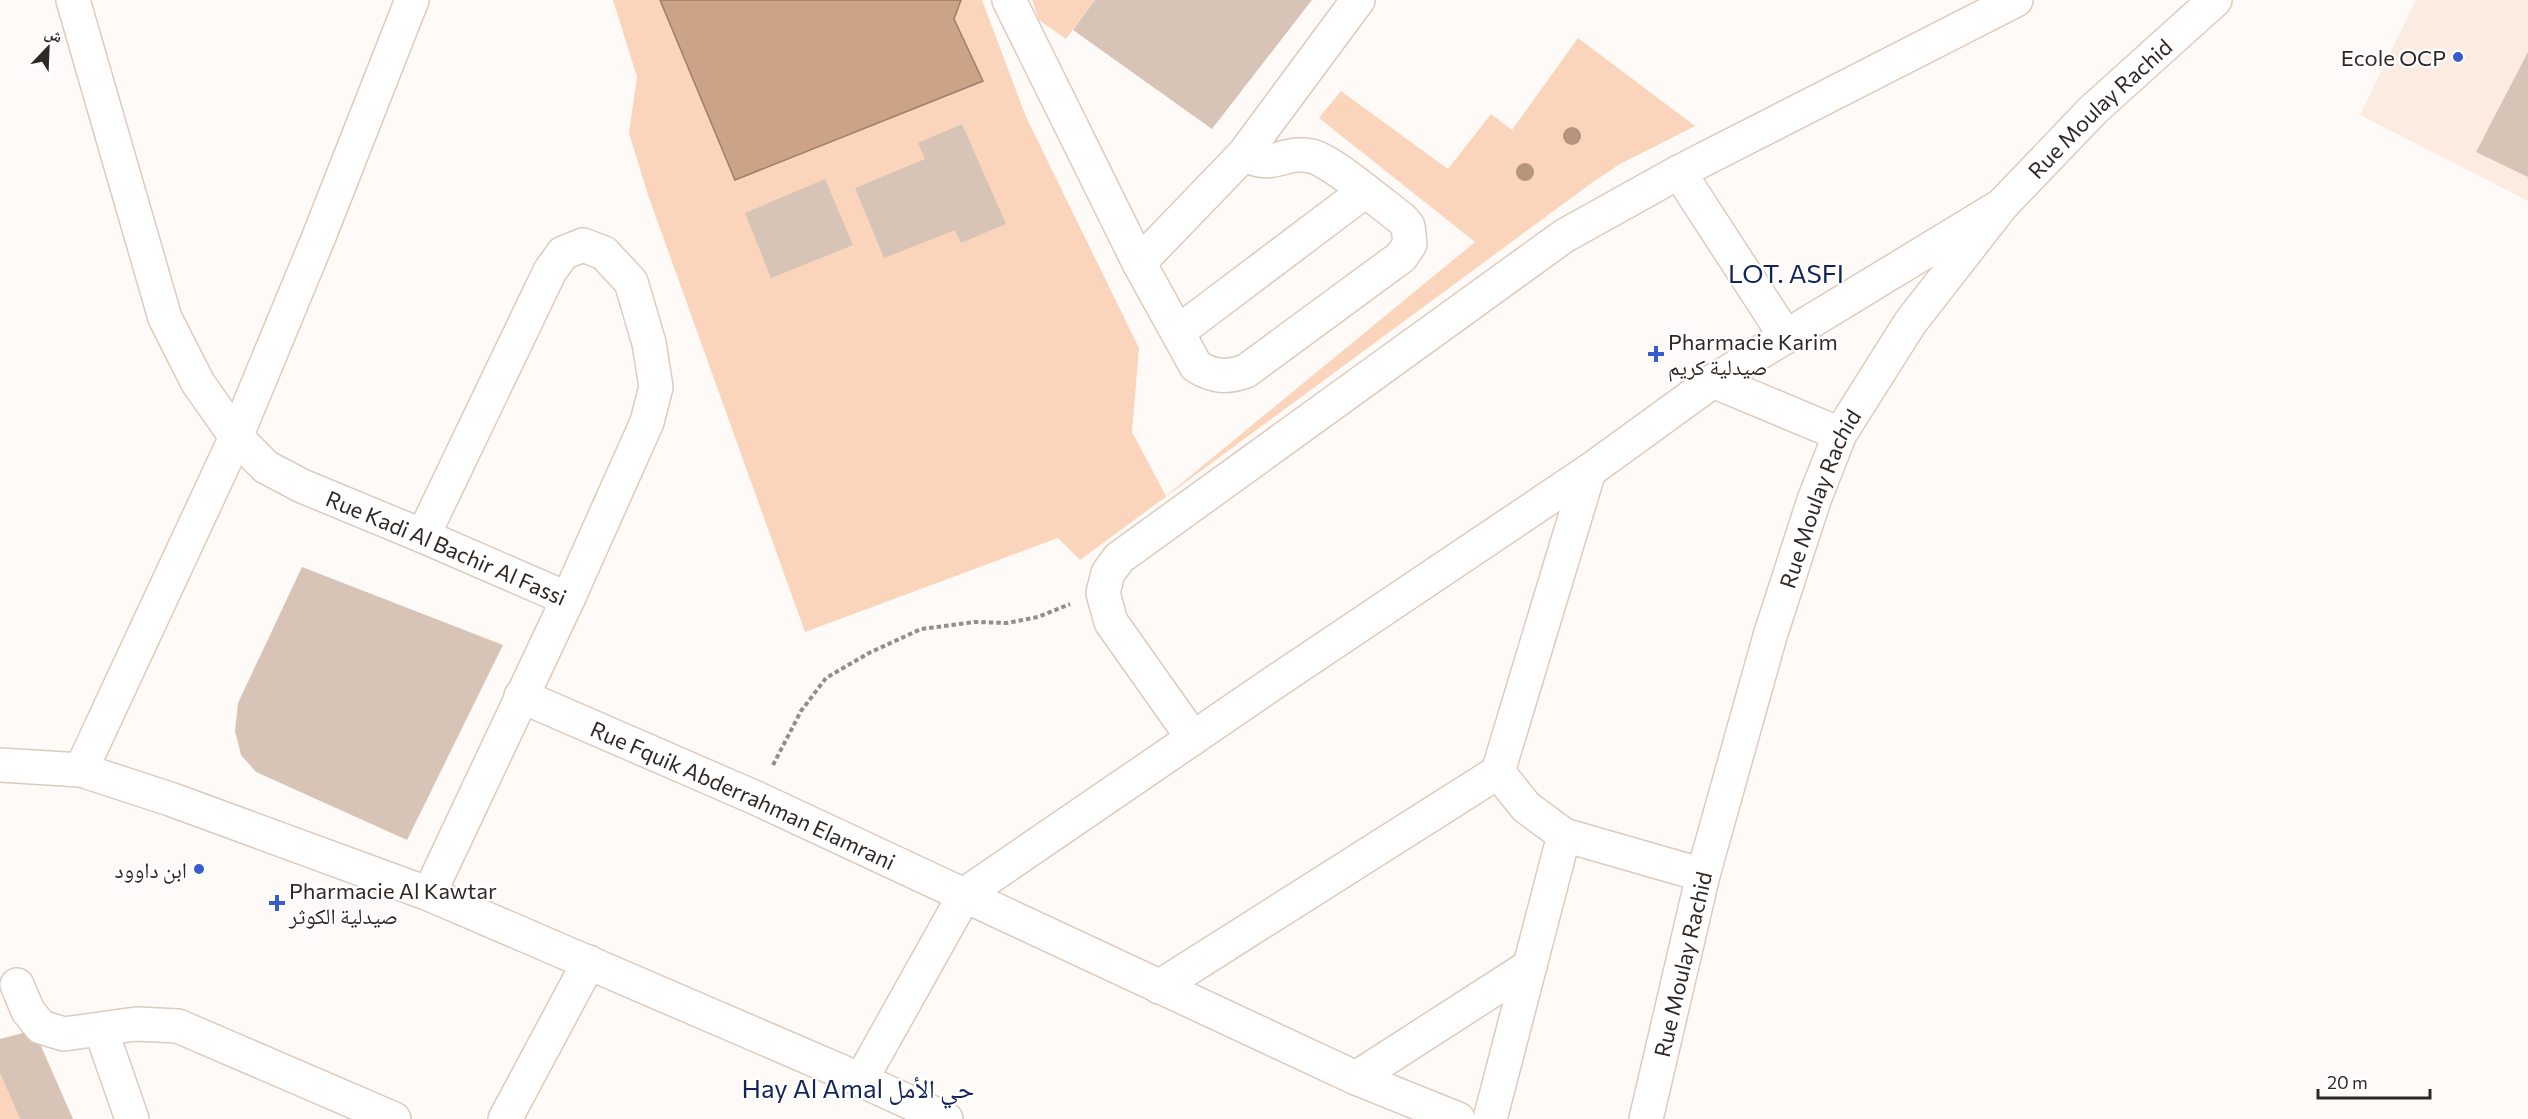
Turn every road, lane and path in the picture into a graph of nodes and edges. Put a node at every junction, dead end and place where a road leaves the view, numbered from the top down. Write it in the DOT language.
graph roads {
  1 [pos="73,0"];
  2 [pos="412,0"];
  3 [pos="1009,0"];
  4 [pos="1358,0"];
  5 [pos="2016,0"];
  6 [pos="2215,0"];
  7 [pos="1244,154"];
  8 [pos="1679,172"];
  9 [pos="1365,191"];
  10 [pos="2002,205"];
  11 [pos="1139,263"];
  12 [pos="1178,332"];
  13 [pos="1786,336"];
  14 [pos="1713,381"];
  15 [pos="1840,434"];
  16 [pos="236,437"];
  17 [pos="1589,471"];
  18 [pos="423,536"];
  19 [pos="1103,592"];
  20 [pos="568,599"];
  21 [pos="521,696"];
  22 [pos="1193,738"];
  23 [pos="0,765"];
  24 [pos="81,770"];
  25 [pos="1498,772"];
  26 [pos="756,798"];
  27 [pos="1564,834"];
  28 [pos="1703,875"];
  29 [pos="429,894"];
  30 [pos="964,894"];
  31 [pos="589,962"];
  32 [pos="1530,966"];
  33 [pos="17,986"];
  34 [pos="1159,987"];
  35 [pos="101,1030"];
  36 [pos="1356,1078"];
  37 [pos="861,1080"];
  38 [pos="132,1119"];
  39 [pos="394,1119"];
  40 [pos="505,1119"];
  41 [pos="946,1119"];
  42 [pos="1458,1119"];
  43 [pos="1490,1119"];
  44 [pos="1646,1119"];
  1 -- 16 [label="street, Rue Kadi Al Bachir Al Fassi"];
  2 -- 16 [label="street"];
  3 -- 11 [label="street"];
  4 -- 7 [label="street"];
  5 -- 8 [label="street"];
  6 -- 10 [label="street, Rue Moulay Rachid"];
  7 -- 9 [label="street"];
  7 -- 11 [label="street"];
  8 -- 13 [label="street"];
  8 -- 19 [label="street"];
  9 -- 12 [label="street"];
  9 -- 12 [label="street"];
  10 -- 13 [label="street"];
  10 -- 15 [label="street, Rue Moulay Rachid"];
  11 -- 12 [label="street"];
  13 -- 14 [label="street"];
  14 -- 15 [label="street"];
  14 -- 17 [label="street"];
  15 -- 28 [label="street, Rue Moulay Rachid"];
  16 -- 18 [label="street, Rue Kadi Al Bachir Al Fassi"];
  16 -- 24 [label="street"];
  17 -- 22 [label="street"];
  17 -- 25 [label="street"];
  18 -- 20 [label="street, Rue Kadi Al Bachir Al Fassi"];
  18 -- 20 [label="street"];
  19 -- 22 [label="street"];
  19 -- 26 [label="path"];
  20 -- 21 [label="street, Rue Kadi Al Bachir Al Fassi"];
  21 -- 26 [label="street, Rue Fquik Abderrahman Elamrani"];
  21 -- 29 [label="street, Rue Kadi Al Bachir Al Fassi"];
  22 -- 30 [label="street"];
  23 -- 24 [label="street"];
  24 -- 29 [label="street"];
  25 -- 27 [label="street"];
  25 -- 34 [label="street"];
  26 -- 30 [label="street, Rue Fquik Abderrahman Elamrani"];
  27 -- 28 [label="street"];
  27 -- 32 [label="street"];
  28 -- 44 [label="street, Rue Moulay Rachid"];
  29 -- 31 [label="street"];
  30 -- 34 [label="street, Rue Fquik Abderrahman Elamrani"];
  30 -- 37 [label="street"];
  31 -- 37 [label="street"];
  31 -- 40 [label="street"];
  32 -- 36 [label="street"];
  32 -- 43 [label="street"];
  33 -- 35 [label="street"];
  34 -- 36 [label="street, Rue Fquik Abderrahman Elamrani"];
  35 -- 38 [label="street"];
  35 -- 39 [label="street"];
  36 -- 42 [label="street, Rue Fquik Abderrahman Elamrani"];
  37 -- 41 [label="street"];
}
